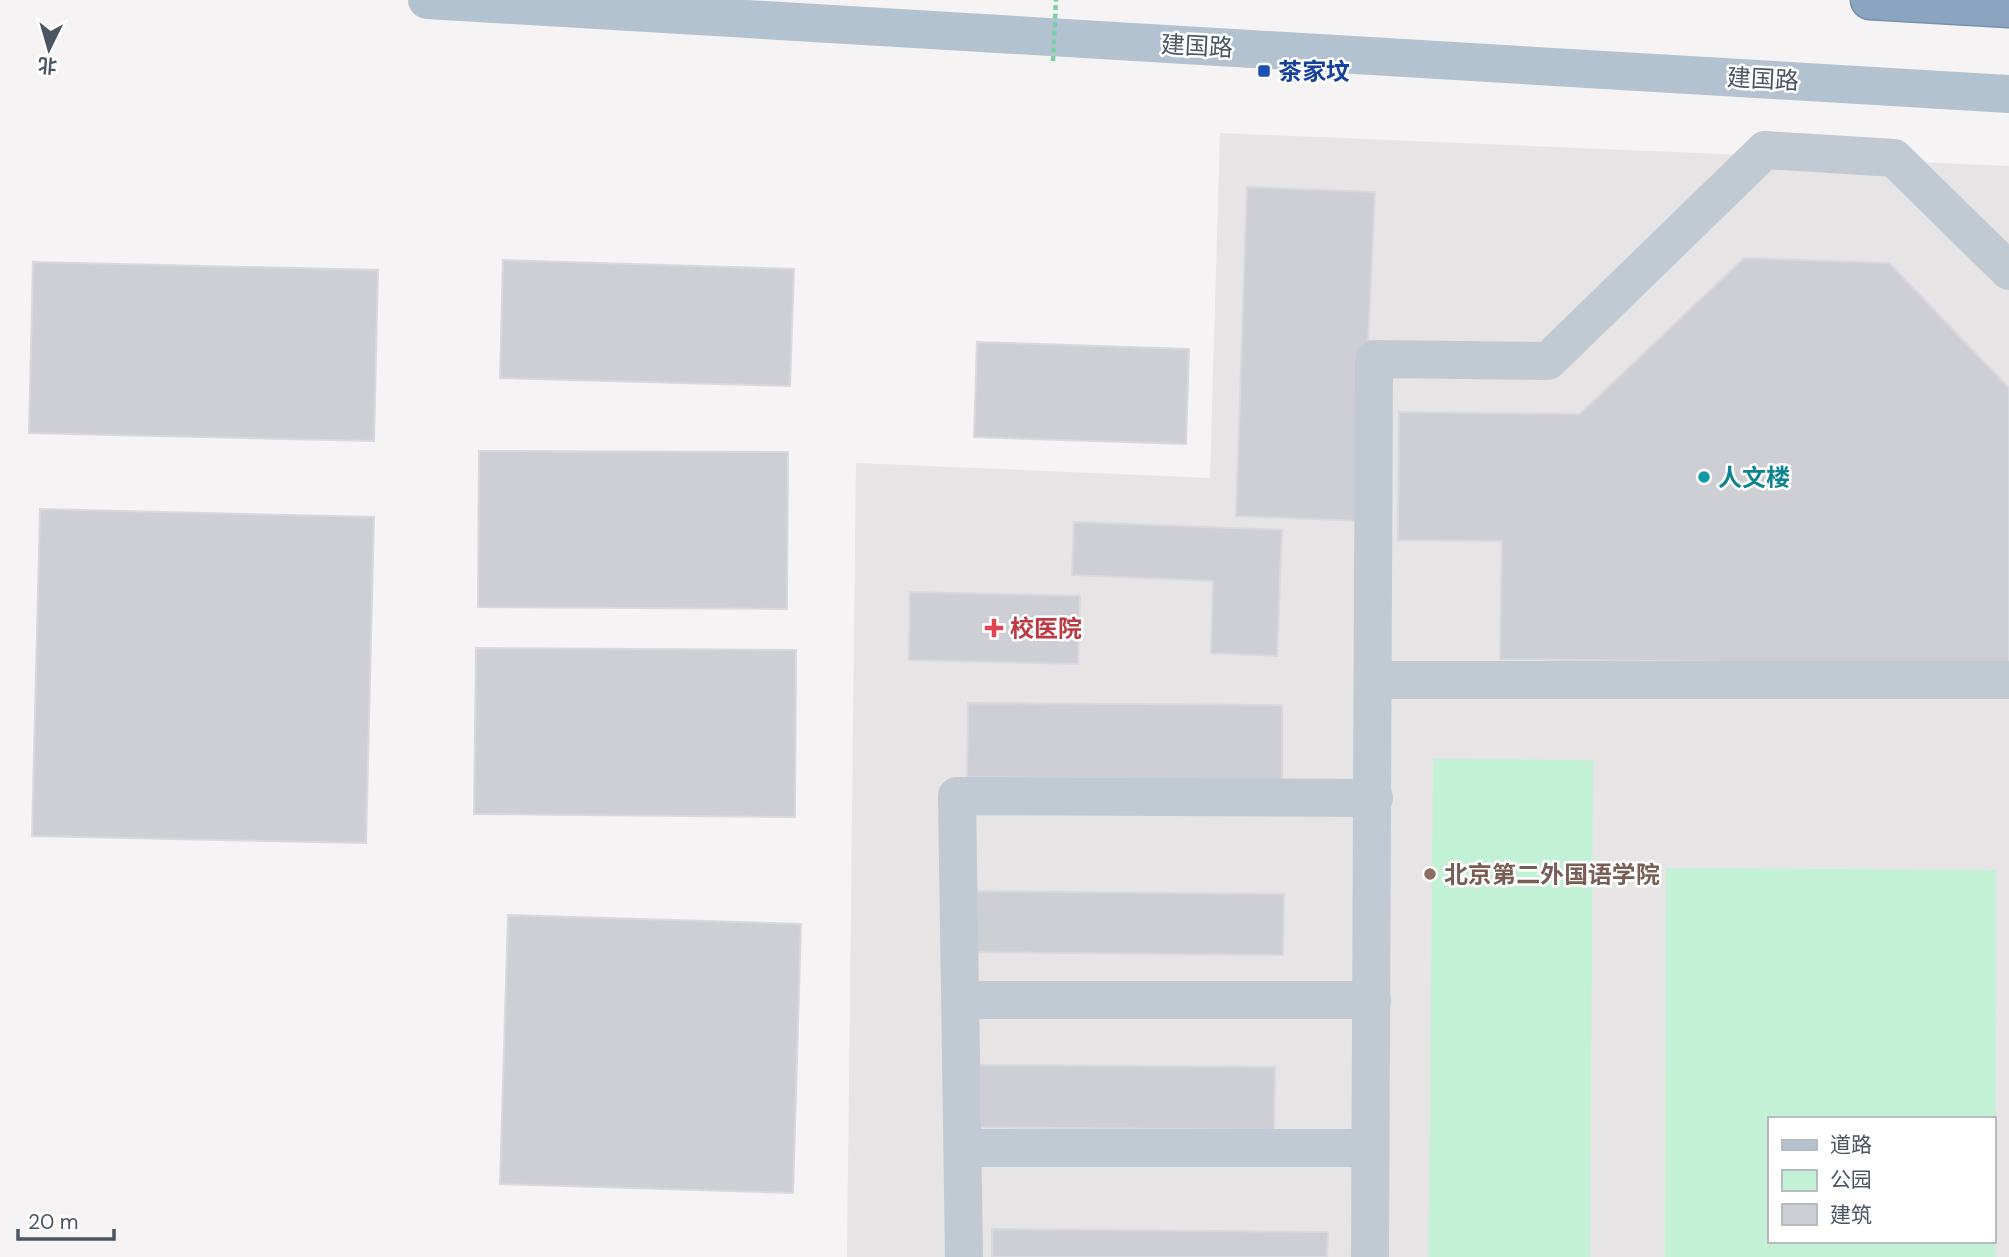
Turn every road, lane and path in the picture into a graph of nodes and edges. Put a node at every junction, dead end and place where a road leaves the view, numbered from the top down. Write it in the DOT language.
graph roads {
  1 [pos="427,0"];
  2 [pos="1056,0"];
  3 [pos="1870,0"];
  4 [pos="2009,8"];
  5 [pos="1053,61"];
  6 [pos="2009,94"];
  7 [pos="2009,271"];
  8 [pos="1373,680"];
  9 [pos="2009,680"];
  10 [pos="1374,798"];
  11 [pos="962,1000"];
  12 [pos="1372,1000"];
  13 [pos="964,1148"];
  14 [pos="1370,1149"];
  15 [pos="964,1257"];
  16 [pos="1370,1257"];
  1 -- 6 [label="main road, 建国路"];
  2 -- 5 [label="path, bridge"];
  3 -- 4 [label="highway"];
  7 -- 8 [label="street"];
  8 -- 9 [label="street"];
  8 -- 10 [label="street"];
  10 -- 11 [label="street"];
  10 -- 12 [label="street"];
  11 -- 12 [label="street"];
  11 -- 13 [label="street"];
  12 -- 14 [label="street"];
  13 -- 14 [label="street"];
  13 -- 15 [label="street"];
  14 -- 16 [label="street"];
}
